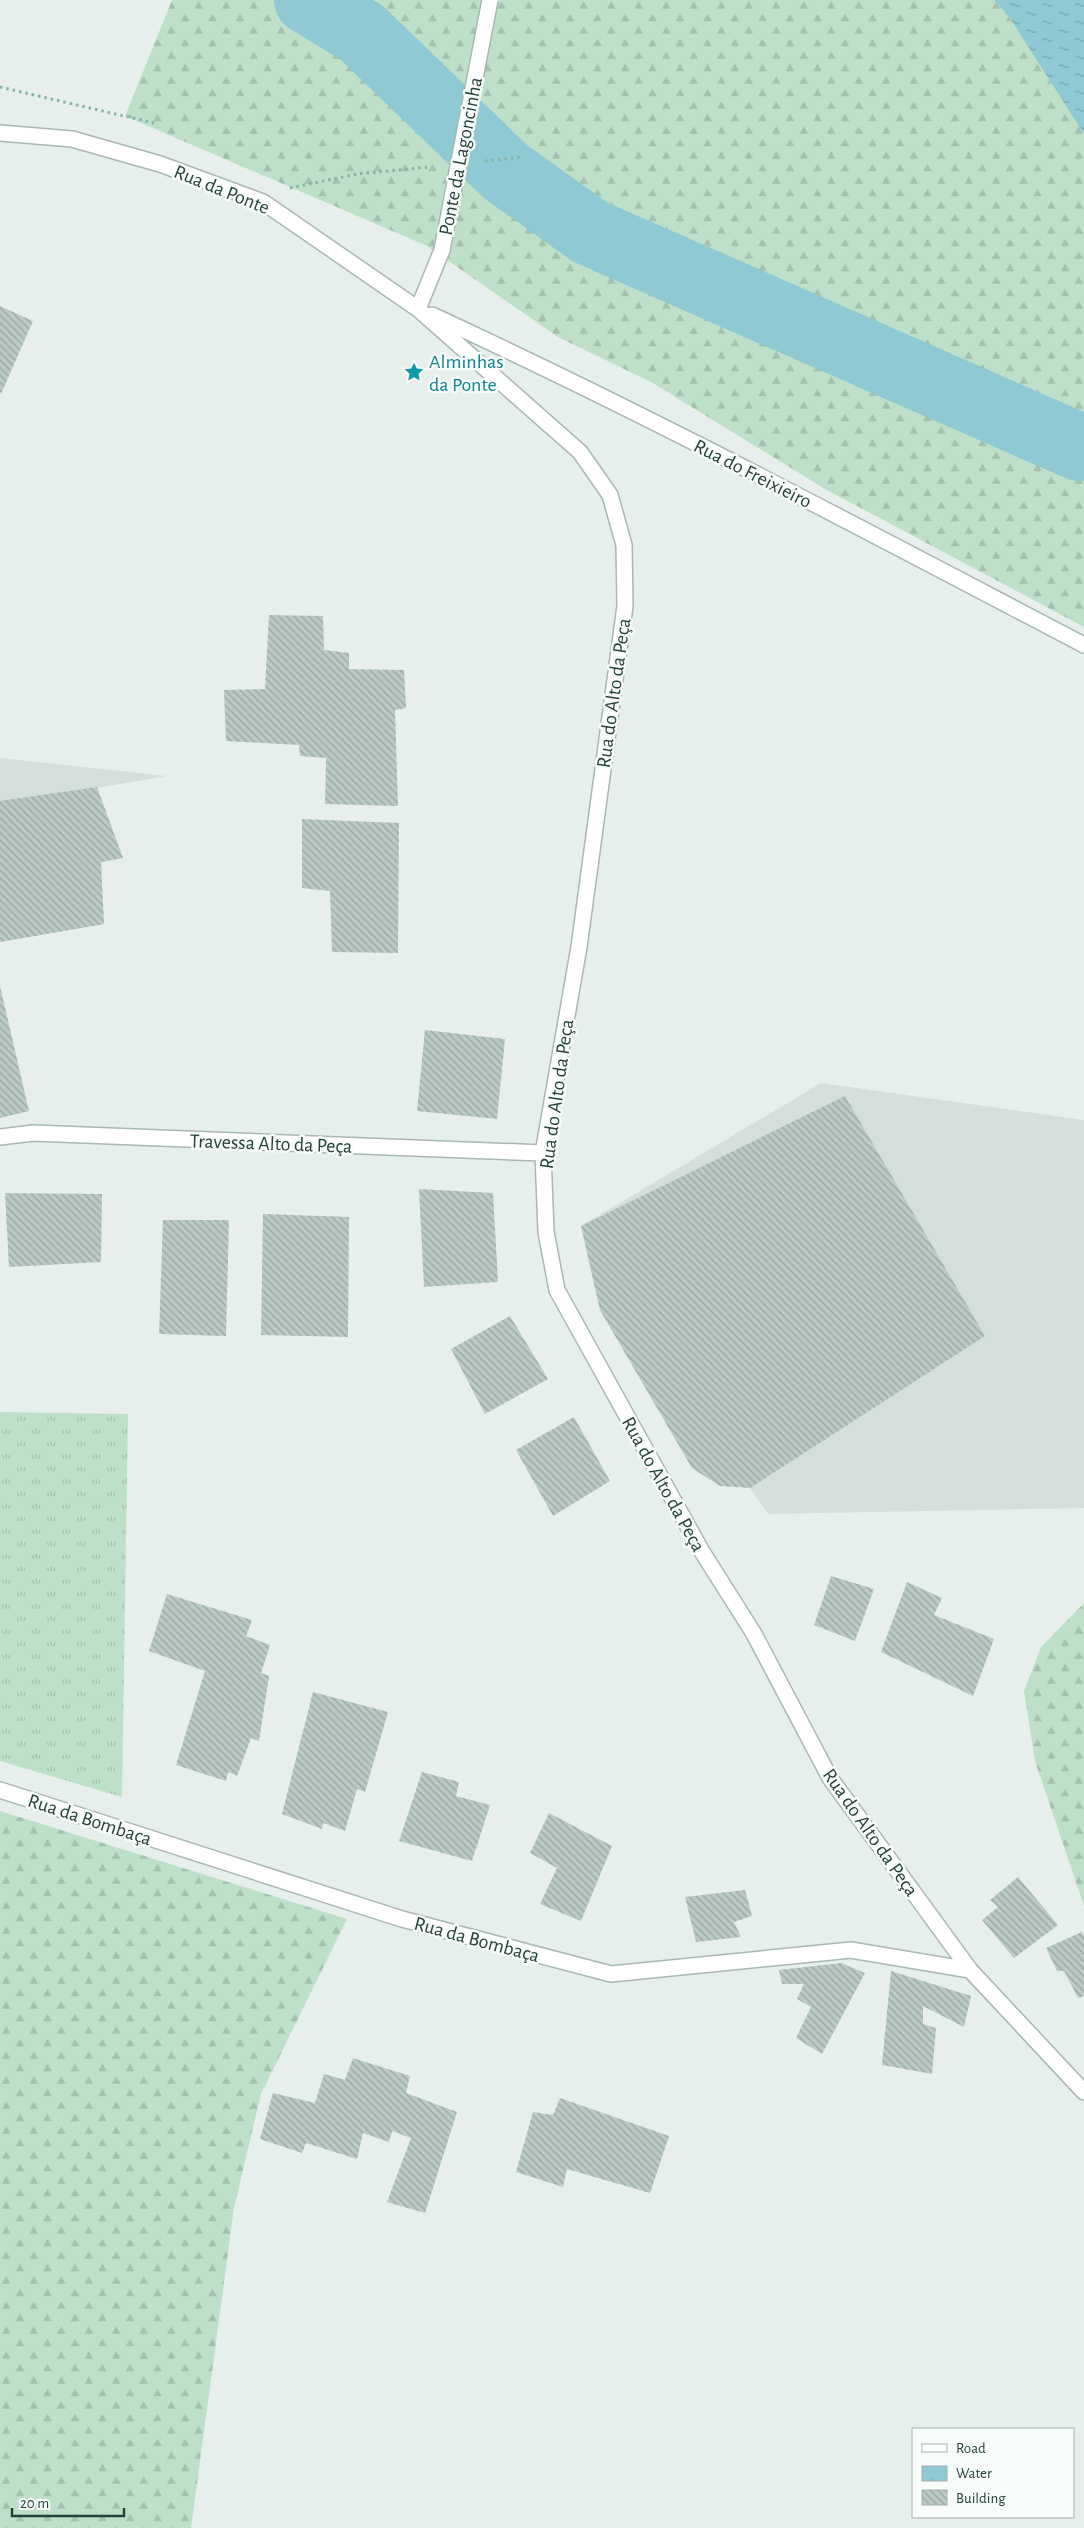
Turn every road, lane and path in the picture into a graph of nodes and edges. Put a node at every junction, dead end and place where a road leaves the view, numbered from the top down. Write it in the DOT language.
graph roads {
  1 [pos="490,0"];
  2 [pos="0,87"];
  3 [pos="154,123"];
  4 [pos="0,133"];
  5 [pos="523,157"];
  6 [pos="475,162"];
  7 [pos="436,166"];
  8 [pos="263,202"];
  9 [pos="418,309"];
  10 [pos="1084,645"];
  11 [pos="0,1137"];
  12 [pos="543,1153"];
  13 [pos="0,1790"];
  14 [pos="970,1970"];
  15 [pos="1084,2092"];
  1 -- 9 [label="street, Ponte da Lagoncinha, bridge"];
  2 -- 3 [label="path"];
  4 -- 8 [label="street, Rua da Ponte"];
  5 -- 6 [label="path"];
  7 -- 8 [label="path"];
  8 -- 9 [label="street, Rua da Ponte"];
  9 -- 10 [label="street, Rua do Freixieiro"];
  9 -- 12 [label="street, Rua do Alto da Peça"];
  11 -- 12 [label="street, Travessa Alto da Peça"];
  12 -- 14 [label="street, Rua do Alto da Peça"];
  13 -- 14 [label="street, Rua da Bombaça"];
  14 -- 15 [label="street, Rua do Alto da Peça"];
}
